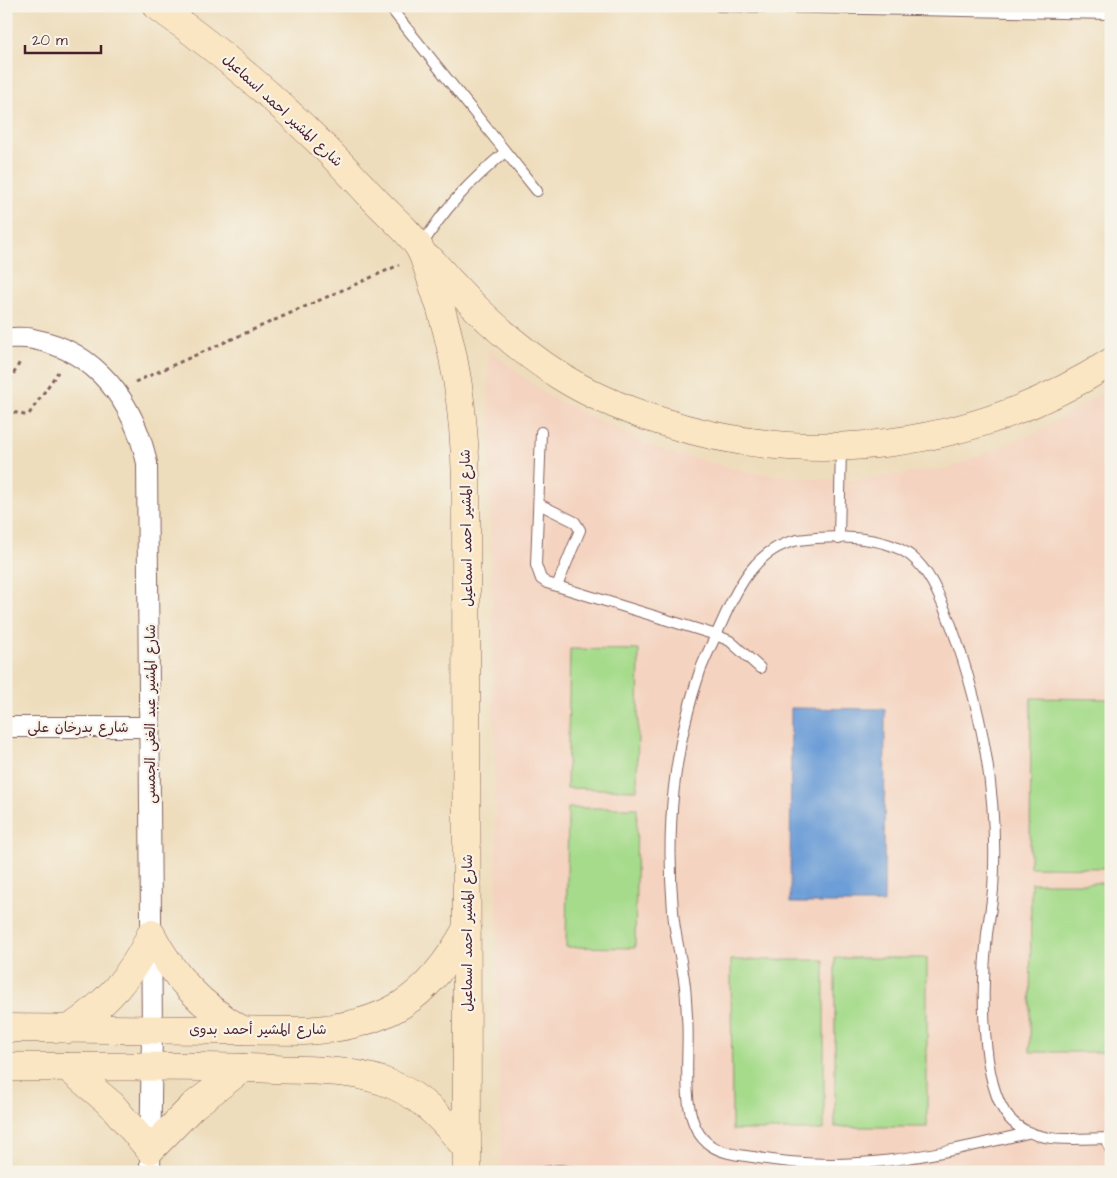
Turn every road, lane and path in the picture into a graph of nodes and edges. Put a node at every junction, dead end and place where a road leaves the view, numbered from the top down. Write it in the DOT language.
graph roads {
  1 [pos="157,6"];
  2 [pos="389,6"];
  3 [pos="720,6"];
  4 [pos="1111,14"];
  5 [pos="505,152"];
  6 [pos="537,191"];
  7 [pos="420,248"];
  8 [pos="486,319"];
  9 [pos="6,338"];
  10 [pos="32,338"];
  11 [pos="450,340"];
  12 [pos="71,353"];
  13 [pos="1111,362"];
  14 [pos="6,388"];
  15 [pos="116,390"];
  16 [pos="6,410"];
  17 [pos="541,432"];
  18 [pos="841,448"];
  19 [pos="539,504"];
  20 [pos="839,538"];
  21 [pos="557,586"];
  22 [pos="716,635"];
  23 [pos="760,668"];
  24 [pos="6,727"];
  25 [pos="150,727"];
  26 [pos="467,926"];
  27 [pos="151,934"];
  28 [pos="6,1028"];
  29 [pos="69,1029"];
  30 [pos="152,1030"];
  31 [pos="242,1030"];
  32 [pos="6,1067"];
  33 [pos="67,1067"];
  34 [pos="151,1067"];
  35 [pos="243,1068"];
  36 [pos="1028,1133"];
  37 [pos="1108,1138"];
  38 [pos="1111,1151"];
  39 [pos="467,1160"];
  40 [pos="150,1161"];
  41 [pos="544,1172"];
  42 [pos="572,1172"];
  1 -- 7 [label="main road, شارع المشير احمد اسماعيل"];
  2 -- 5 [label="lane"];
  3 -- 4 [label="lane"];
  5 -- 6 [label="lane"];
  5 -- 7 [label="lane"];
  7 -- 8 [label="main road"];
  7 -- 11 [label="main road, شارع المشير احمد اسماعيل"];
  7 -- 15 [label="path"];
  8 -- 11 [label="main road"];
  8 -- 18 [label="main road"];
  9 -- 10 [label="street, شارع المشير عبد الغنى الجمسى"];
  10 -- 12 [label="street, شارع المشير عبد الغنى الجمسى"];
  10 -- 14 [label="path"];
  11 -- 26 [label="main road, شارع المشير احمد اسماعيل"];
  12 -- 15 [label="street, شارع المشير عبد الغنى الجمسى"];
  12 -- 16 [label="path"];
  13 -- 18 [label="main road"];
  15 -- 25 [label="street, شارع المشير عبد الغنى الجمسى"];
  17 -- 19 [label="lane"];
  18 -- 20 [label="lane"];
  19 -- 21 [label="lane"];
  19 -- 21 [label="lane"];
  20 -- 22 [label="lane"];
  20 -- 36 [label="lane"];
  21 -- 22 [label="lane"];
  22 -- 23 [label="lane"];
  22 -- 36 [label="lane"];
  24 -- 25 [label="street, شارع بدرخان على"];
  25 -- 27 [label="street, شارع المشير عبد الغنى الجمسى"];
  26 -- 31 [label="main road, شارع المشير أحمد بدوى"];
  26 -- 39 [label="main road, شارع المشير احمد اسماعيل"];
  27 -- 29 [label="main road"];
  27 -- 30 [label="street, شارع المشير عبد الغنى الجمسى"];
  27 -- 31 [label="main road"];
  28 -- 29 [label="main road, شارع المشير أحمد بدوى"];
  29 -- 30 [label="main road, شارع المشير أحمد بدوى"];
  30 -- 31 [label="main road, شارع المشير أحمد بدوى"];
  30 -- 34 [label="street, شارع المشير عبد الغنى الجمسى"];
  32 -- 33 [label="main road"];
  33 -- 34 [label="main road"];
  33 -- 40 [label="main road"];
  34 -- 35 [label="main road"];
  34 -- 40 [label="street, شارع المشير عبد الغنى الجمسى"];
  35 -- 39 [label="main road"];
  35 -- 40 [label="main road"];
  36 -- 37 [label="lane"];
  37 -- 38 [label="lane"];
  41 -- 42 [label="lane"];
}
